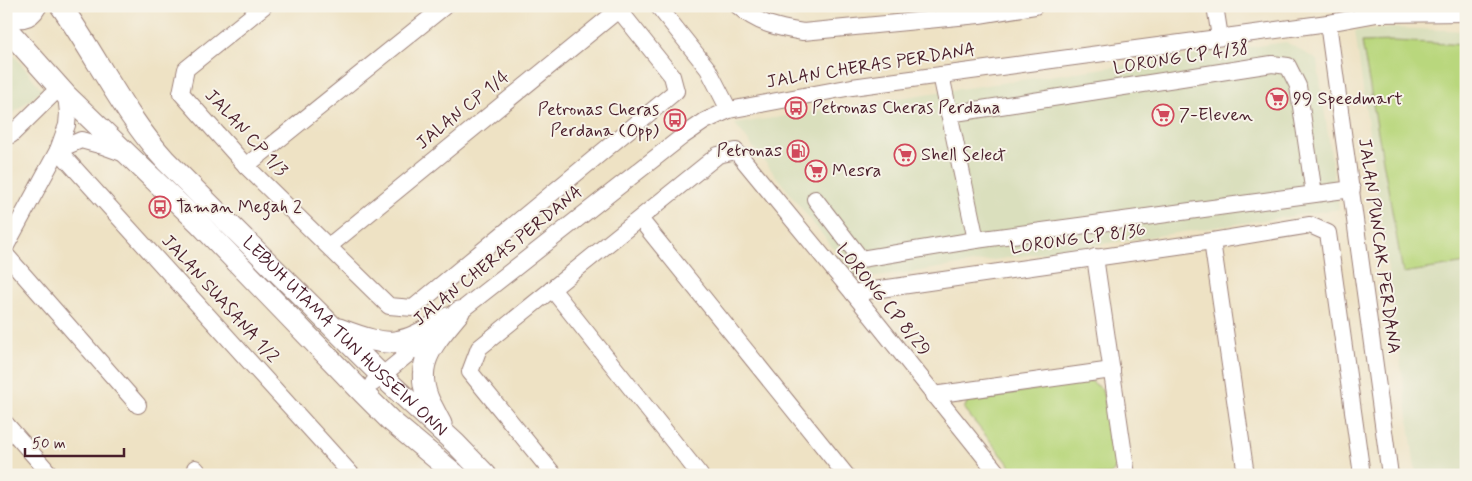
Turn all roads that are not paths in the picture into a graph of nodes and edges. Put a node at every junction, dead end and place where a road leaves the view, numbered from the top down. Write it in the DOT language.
graph roads {
  1 [pos="36,6"];
  2 [pos="62,6"];
  3 [pos="72,6"];
  4 [pos="264,6"];
  5 [pos="445,6"];
  6 [pos="658,6"];
  7 [pos="738,6"];
  8 [pos="1035,6"];
  9 [pos="1215,6"];
  10 [pos="619,7"];
  11 [pos="6,12"];
  12 [pos="1466,13"];
  13 [pos="1328,23"];
  14 [pos="6,28"];
  15 [pos="1220,37"];
  16 [pos="941,75"];
  17 [pos="62,91"];
  18 [pos="729,110"];
  19 [pos="949,114"];
  20 [pos="137,125"];
  21 [pos="6,134"];
  22 [pos="58,150"];
  23 [pos="129,156"];
  24 [pos="246,166"];
  25 [pos="1352,189"];
  26 [pos="1314,194"];
  27 [pos="814,199"];
  28 [pos="640,219"];
  29 [pos="976,240"];
  30 [pos="1212,241"];
  31 [pos="6,246"];
  32 [pos="329,246"];
  33 [pos="6,255"];
  34 [pos="1095,257"];
  35 [pos="552,289"];
  36 [pos="853,293"];
  37 [pos="459,312"];
  38 [pos="331,326"];
  39 [pos="303,331"];
  40 [pos="1112,370"];
  41 [pos="378,379"];
  42 [pos="933,395"];
  43 [pos="138,405"];
  44 [pos="6,424"];
  45 [pos="420,443"];
  46 [pos="456,444"];
  47 [pos="51,475"];
  48 [pos="352,475"];
  49 [pos="456,475"];
  50 [pos="486,475"];
  51 [pos="554,475"];
  52 [pos="700,475"];
  53 [pos="846,475"];
  54 [pos="999,475"];
  55 [pos="1127,475"];
  56 [pos="1246,475"];
  57 [pos="1362,475"];
  58 [pos="1390,475"];
  1 -- 11 [label="main road"];
  2 -- 20 [label="main road, LEBUH UTAMA TUN HUSSEIN ONN"];
  3 -- 20 [label="main road"];
  4 -- 24 [label="street, JALAN CP 1/3"];
  5 -- 24 [label="street"];
  6 -- 18 [label="street"];
  7 -- 8 [label="street"];
  9 -- 15 [label="street"];
  10 -- 32 [label="street, JALAN CP 1/4"];
  10 -- 32 [label="street, JALAN CP 1/3"];
  12 -- 13 [label="street, JALAN CHERAS PERDANA"];
  13 -- 15 [label="street, JALAN CHERAS PERDANA"];
  13 -- 25 [label="street, JALAN PUNCAK PERDANA"];
  14 -- 17 [label="main road, LEBUH UTAMA TUN HUSSEIN ONN"];
  15 -- 16 [label="street, JALAN CHERAS PERDANA"];
  16 -- 18 [label="street, JALAN CHERAS PERDANA"];
  16 -- 19 [label="street"];
  17 -- 21 [label="street"];
  17 -- 22 [label="street"];
  17 -- 23 [label="main road, LEBUH UTAMA TUN HUSSEIN ONN"];
  18 -- 37 [label="street, JALAN CHERAS PERDANA"];
  19 -- 26 [label="street, LORONG CP 4/38"];
  19 -- 29 [label="street"];
  20 -- 38 [label="main road, LEBUH UTAMA TUN HUSSEIN ONN"];
  22 -- 23 [label="street"];
  22 -- 31 [label="street"];
  22 -- 48 [label="street, JALAN SUASANA 1/2"];
  23 -- 39 [label="main road, LEBUH UTAMA TUN HUSSEIN ONN"];
  24 -- 32 [label="street, JALAN CP 1/3"];
  25 -- 26 [label="street"];
  25 -- 58 [label="street, JALAN PUNCAK PERDANA"];
  26 -- 29 [label="street"];
  27 -- 29 [label="street"];
  28 -- 35 [label="street"];
  28 -- 36 [label="street, LORONG CP 8/29"];
  28 -- 53 [label="street"];
  30 -- 34 [label="street, LORONG CP 8/36"];
  30 -- 56 [label="street"];
  30 -- 57 [label="street, LORONG CP 8/36"];
  33 -- 43 [label="street"];
  34 -- 36 [label="street, LORONG CP 8/36"];
  34 -- 40 [label="street"];
  35 -- 51 [label="street"];
  35 -- 52 [label="street"];
  36 -- 42 [label="street, LORONG CP 8/29"];
  37 -- 38 [label="main road"];
  37 -- 41 [label="street, JALAN CHERAS PERDANA"];
  37 -- 46 [label="main road"];
  38 -- 41 [label="main road, LEBUH UTAMA TUN HUSSEIN ONN"];
  39 -- 41 [label="main road"];
  39 -- 45 [label="main road, LEBUH UTAMA TUN HUSSEIN ONN"];
  40 -- 42 [label="street"];
  40 -- 55 [label="street"];
  41 -- 45 [label="main road"];
  41 -- 46 [label="main road, LEBUH UTAMA TUN HUSSEIN ONN"];
  42 -- 54 [label="street, LORONG CP 8/29"];
  44 -- 47 [label="street"];
  45 -- 49 [label="main road, LEBUH UTAMA TUN HUSSEIN ONN"];
  46 -- 50 [label="main road, LEBUH UTAMA TUN HUSSEIN ONN"];
}
